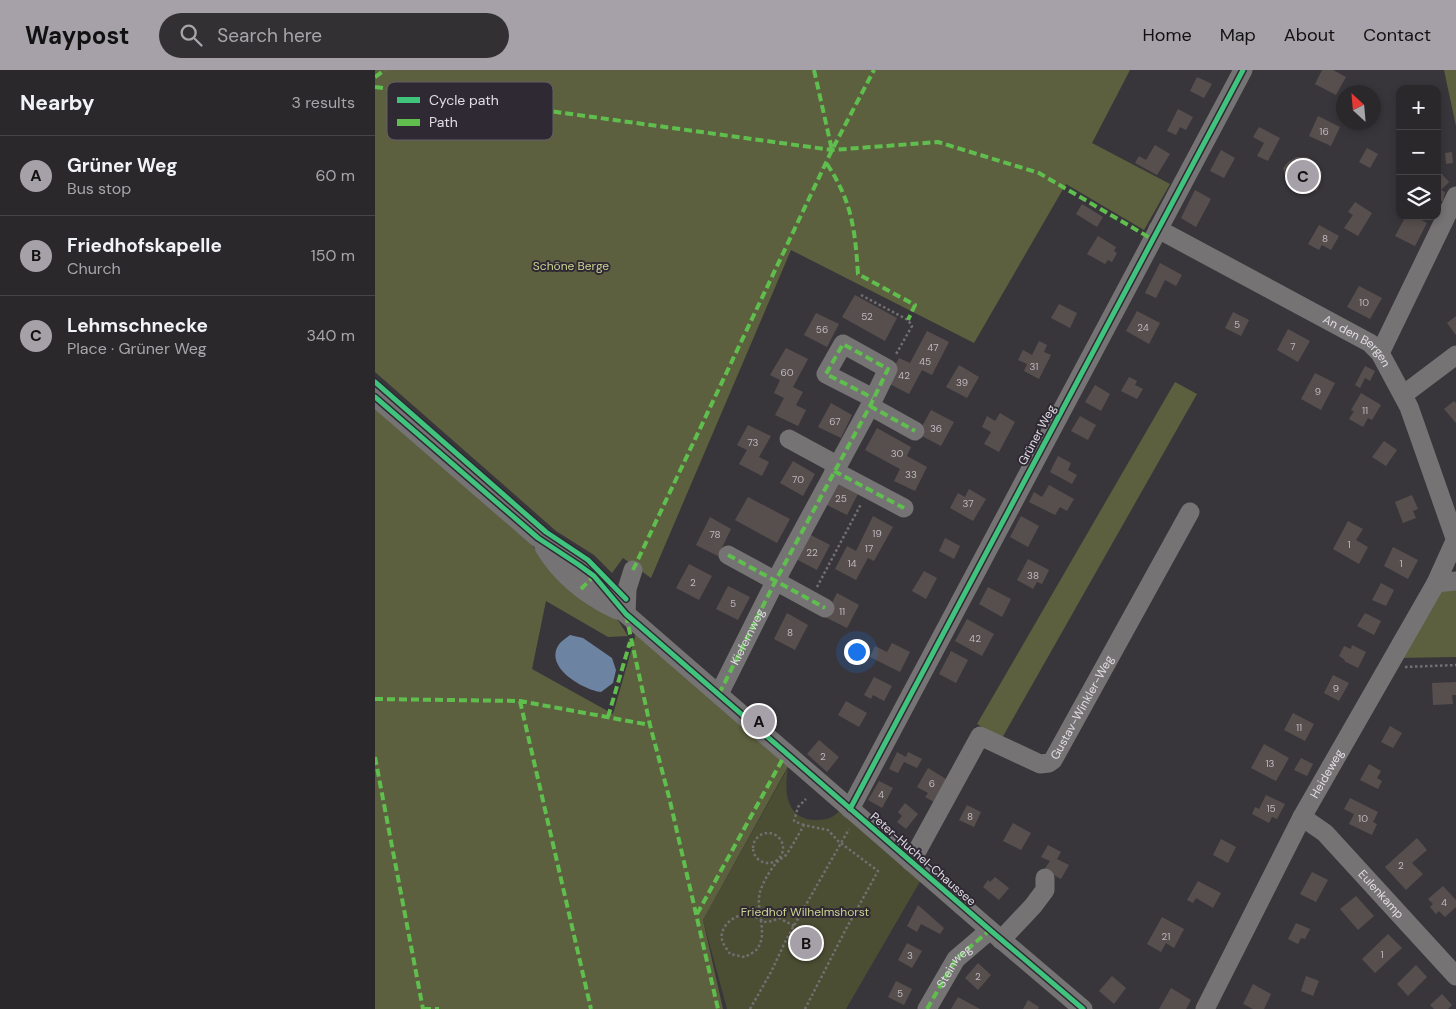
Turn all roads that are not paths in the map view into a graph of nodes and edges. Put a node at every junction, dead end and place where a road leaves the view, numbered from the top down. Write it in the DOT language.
graph roads {
  1 [pos="1243,70"];
  2 [pos="1456,196"];
  3 [pos="1158,229"];
  4 [pos="1380,353"];
  5 [pos="1456,354"];
  6 [pos="1403,395"];
  7 [pos="375,397"];
  8 [pos="872,402"];
  9 [pos="915,430"];
  10 [pos="789,439"];
  11 [pos="836,468"];
  12 [pos="903,508"];
  13 [pos="1190,512"];
  14 [pos="1456,541"];
  15 [pos="728,554"];
  16 [pos="633,570"];
  17 [pos="776,580"];
  18 [pos="1456,581"];
  19 [pos="1435,582"];
  20 [pos="818,603"];
  21 [pos="633,619"];
  22 [pos="719,694"];
  23 [pos="850,809"];
  24 [pos="1302,817"];
  25 [pos="911,862"];
  26 [pos="1045,878"];
  27 [pos="995,935"];
  28 [pos="1456,976"];
  29 [pos="927,1009"];
  30 [pos="1083,1009"];
  31 [pos="1205,1009"];
  1 -- 3 [label="street, Grüner Weg"];
  2 -- 4 [label="street"];
  3 -- 4 [label="street, An den Bergen"];
  3 -- 23 [label="street, Grüner Weg"];
  4 -- 6 [label="street, An den Bergen"];
  5 -- 6 [label="street"];
  6 -- 14 [label="street, An den Bergen"];
  7 -- 21 [label="street, Peter-Huchel-Chaussee"];
  8 -- 8 [label="street, Kiefernweg"];
  8 -- 9 [label="street"];
  8 -- 11 [label="street, Kiefernweg"];
  10 -- 11 [label="street"];
  11 -- 12 [label="street"];
  11 -- 17 [label="street, Kiefernweg"];
  13 -- 25 [label="street, Gustav-Winkler-Weg"];
  14 -- 19 [label="street, Heideweg"];
  15 -- 17 [label="street"];
  16 -- 21 [label="street"];
  17 -- 20 [label="street"];
  17 -- 22 [label="street, Kiefernweg"];
  18 -- 19 [label="street"];
  19 -- 24 [label="street, Heideweg"];
  21 -- 22 [label="street, Peter-Huchel-Chaussee"];
  22 -- 23 [label="street, Peter-Huchel-Chaussee"];
  23 -- 25 [label="street, Peter-Huchel-Chaussee"];
  24 -- 28 [label="street, Eulenkamp"];
  24 -- 31 [label="street, Heideweg"];
  25 -- 27 [label="street, Peter-Huchel-Chaussee"];
  26 -- 27 [label="street, Steinweg"];
  27 -- 29 [label="street, Steinweg"];
  27 -- 30 [label="street, Peter-Huchel-Chaussee"];
}
